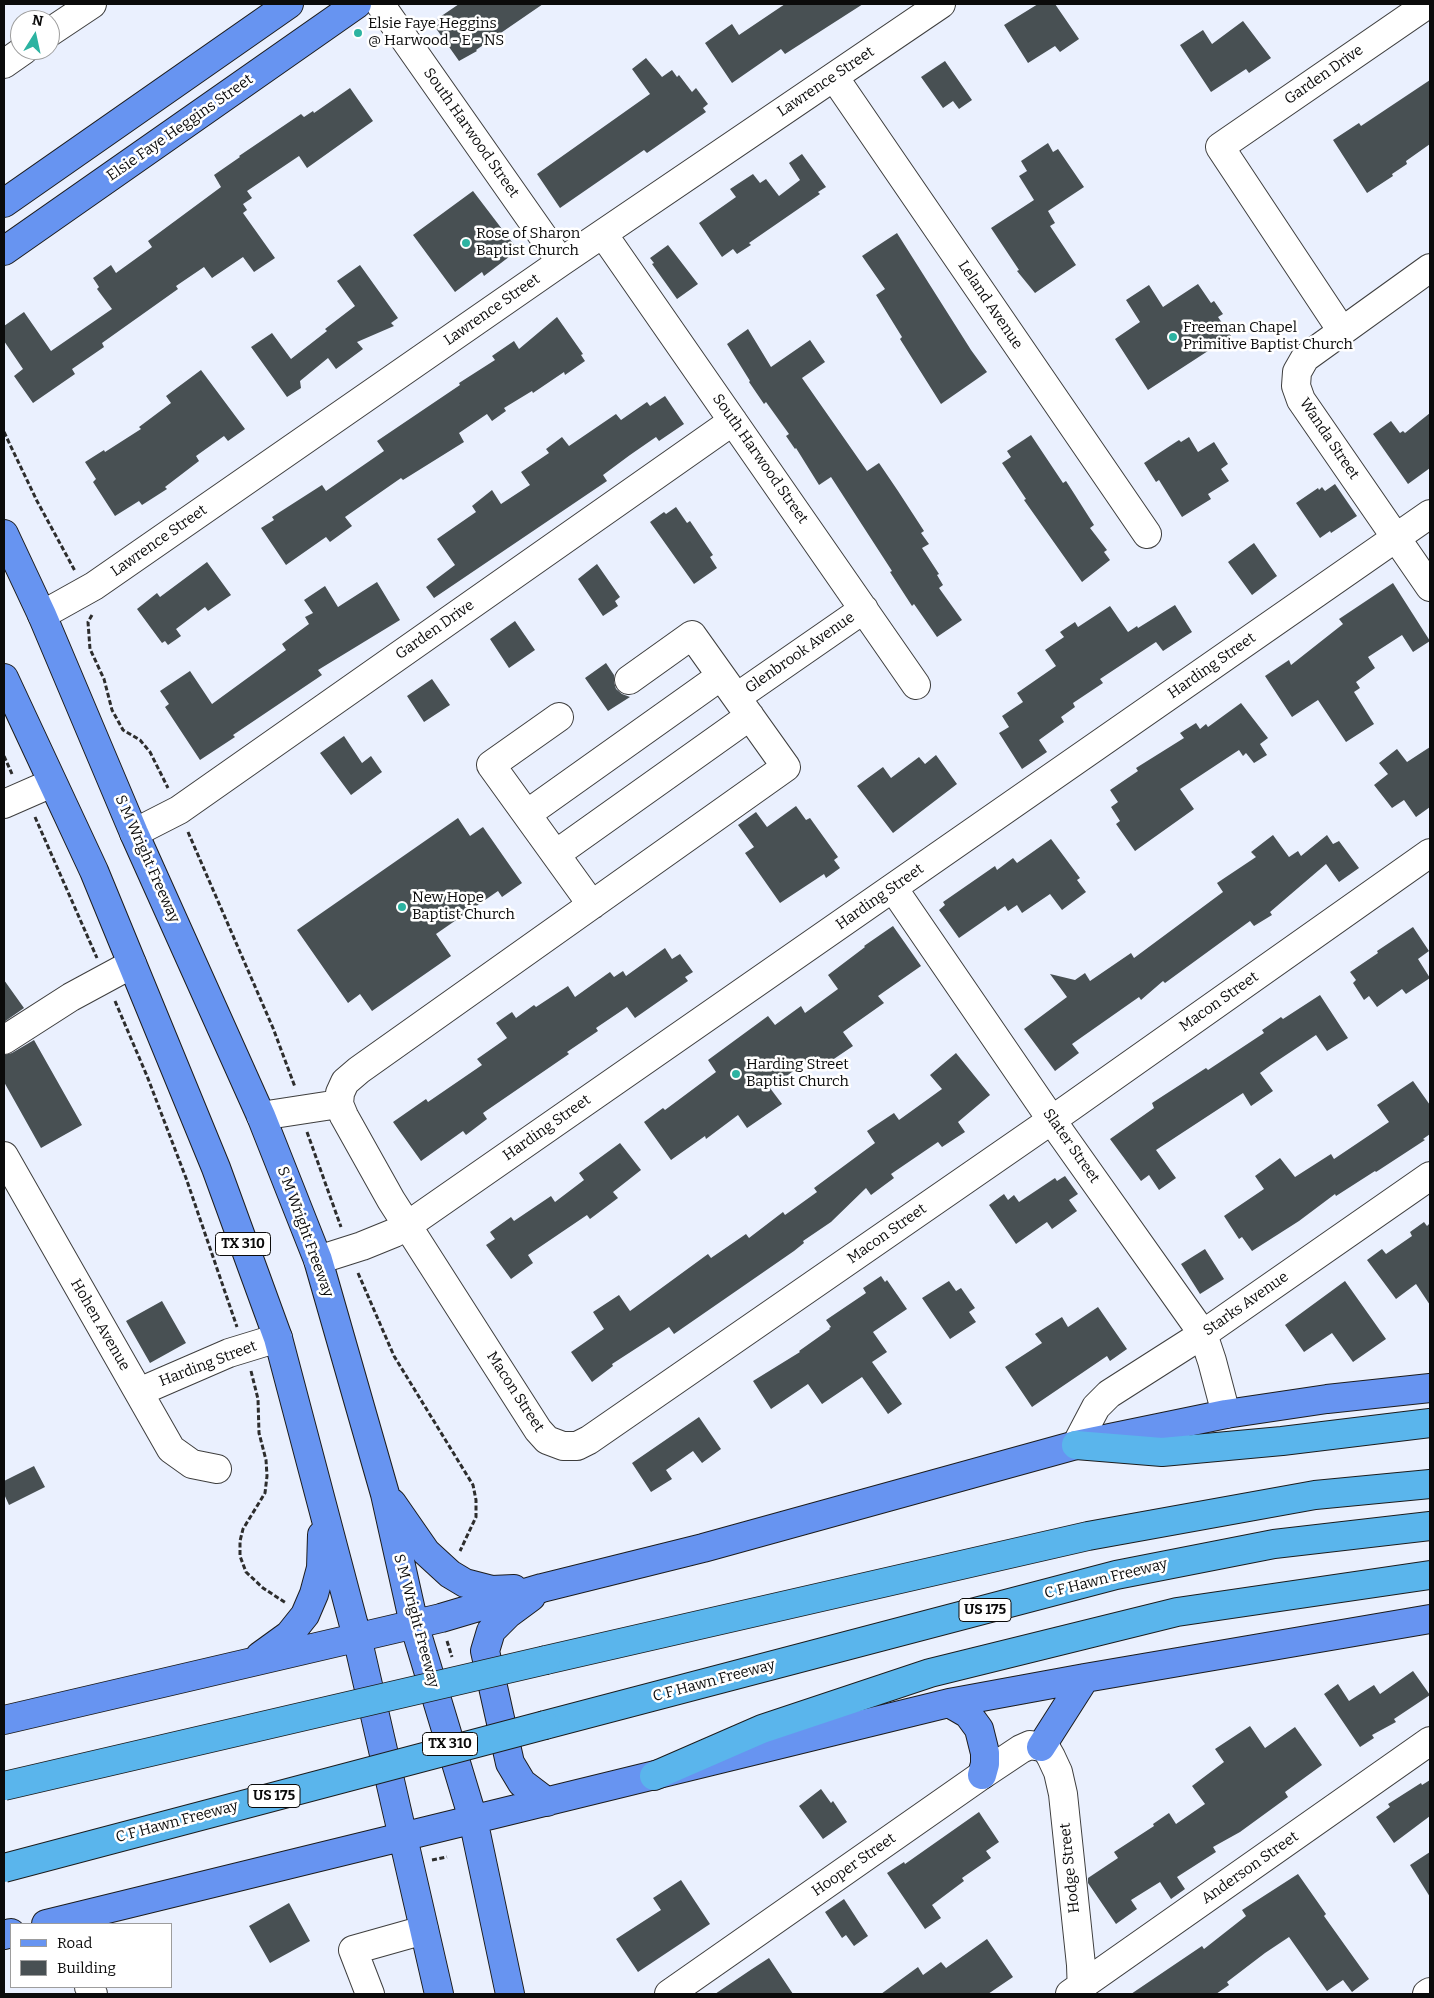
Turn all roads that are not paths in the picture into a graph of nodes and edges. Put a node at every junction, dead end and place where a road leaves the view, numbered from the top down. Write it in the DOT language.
graph roads {
  1 [pos="92,4"];
  2 [pos="289,4"];
  3 [pos="357,4"];
  4 [pos="380,4"];
  5 [pos="941,4"];
  6 [pos="1428,4"];
  7 [pos="60,25"];
  8 [pos="834,77"];
  9 [pos="4,203"];
  10 [pos="603,234"];
  11 [pos="4,251"];
  12 [pos="561,262"];
  13 [pos="1430,268"];
  14 [pos="1342,331"];
  15 [pos="733,421"];
  16 [pos="1430,514"];
  17 [pos="4,534"];
  18 [pos="1147,534"];
  19 [pos="1395,538"];
  20 [pos="1430,587"];
  21 [pos="864,609"];
  22 [pos="42,616"];
  23 [pos="628,680"];
  24 [pos="916,685"];
  25 [pos="5,686"];
  26 [pos="736,696"];
  27 [pos="559,717"];
  28 [pos="52,783"];
  29 [pos="4,804"];
  30 [pos="527,814"];
  31 [pos="134,833"];
  32 [pos="1430,853"];
  33 [pos="556,854"];
  34 [pos="893,888"];
  35 [pos="592,905"];
  36 [pos="132,964"];
  37 [pos="4,1040"];
  38 [pos="339,1104"];
  39 [pos="261,1116"];
  40 [pos="1052,1120"];
  41 [pos="4,1156"];
  42 [pos="1430,1176"];
  43 [pos="408,1225"];
  44 [pos="318,1260"];
  45 [pos="1203,1334"];
  46 [pos="278,1338"];
  47 [pos="1430,1388"];
  48 [pos="139,1392"];
  49 [pos="1226,1414"];
  50 [pos="1430,1423"];
  51 [pos="1076,1445"];
  52 [pos="217,1469"];
  53 [pos="1430,1484"];
  54 [pos="385,1494"];
  55 [pos="324,1508"];
  56 [pos="1430,1526"];
  57 [pos="1430,1575"];
  58 [pos="542,1588"];
  59 [pos="1430,1620"];
  60 [pos="414,1624"];
  61 [pos="357,1637"];
  62 [pos="252,1662"];
  63 [pos="1085,1678"];
  64 [pos="949,1703"];
  65 [pos="4,1720"];
  66 [pos="1430,1741"];
  67 [pos="1048,1755"];
  68 [pos="982,1775"];
  69 [pos="654,1776"];
  70 [pos="4,1786"];
  71 [pos="546,1802"];
  72 [pos="473,1819"];
  73 [pos="402,1838"];
  74 [pos="4,1868"];
  75 [pos="55,1923"];
  76 [pos="424,1930"];
  77 [pos="1078,1991"];
  78 [pos="1430,1992"];
  79 [pos="370,1994"];
  80 [pos="439,1994"];
  81 [pos="510,1994"];
  82 [pos="669,1994"];
  83 [pos="1427,1994"];
  1 -- 7 [label="street"];
  2 -- 9 [label="main road"];
  3 -- 11 [label="main road, Elsie Faye Heggins Street"];
  4 -- 12 [label="street, South Harwood Street"];
  5 -- 8 [label="street, Lawrence Street"];
  6 -- 14 [label="street, Garden Drive"];
  8 -- 10 [label="street, Lawrence Street"];
  8 -- 18 [label="street, Leland Avenue"];
  10 -- 12 [label="street, Lawrence Street"];
  10 -- 15 [label="street, South Harwood Street"];
  12 -- 22 [label="street, Lawrence Street"];
  13 -- 14 [label="street, Wanda Street"];
  14 -- 19 [label="street, Wanda Street"];
  15 -- 21 [label="street, South Harwood Street"];
  15 -- 31 [label="street, Garden Drive"];
  16 -- 19 [label="street, Harding Street"];
  17 -- 22 [label="main road, S M Wright Freeway / TX 310"];
  19 -- 20 [label="street, Wanda Street"];
  19 -- 34 [label="street, Harding Street"];
  21 -- 24 [label="street, South Harwood Street"];
  21 -- 26 [label="street, Glenbrook Avenue"];
  22 -- 31 [label="main road, S M Wright Freeway / TX 310"];
  23 -- 26 [label="street"];
  25 -- 28 [label="main road, TX 310"];
  26 -- 30 [label="street"];
  26 -- 33 [label="street"];
  26 -- 35 [label="street"];
  27 -- 30 [label="street"];
  28 -- 29 [label="street"];
  28 -- 36 [label="main road, TX 310"];
  30 -- 33 [label="street"];
  31 -- 39 [label="main road, S M Wright Freeway / TX 310"];
  32 -- 40 [label="street, Macon Street"];
  33 -- 35 [label="street"];
  34 -- 40 [label="street, Slater Street"];
  34 -- 43 [label="street, Harding Street"];
  35 -- 38 [label="street"];
  36 -- 37 [label="street"];
  36 -- 46 [label="main road, TX 310"];
  38 -- 39 [label="street"];
  38 -- 43 [label="street, Macon Street"];
  39 -- 44 [label="main road, S M Wright Freeway / TX 310"];
  40 -- 43 [label="street, Macon Street"];
  40 -- 45 [label="street, Slater Street"];
  41 -- 48 [label="street, Hohen Avenue"];
  42 -- 45 [label="street, Starks Avenue"];
  43 -- 44 [label="street, Harding Street"];
  44 -- 54 [label="main road, S M Wright Freeway / TX 310"];
  45 -- 49 [label="street, Slater Street"];
  45 -- 51 [label="street, Starks Avenue"];
  46 -- 48 [label="street, Harding Street"];
  46 -- 55 [label="main road, TX 310"];
  47 -- 49 [label="main road"];
  48 -- 52 [label="street, Hohen Avenue"];
  49 -- 51 [label="main road"];
  50 -- 51 [label="highway"];
  51 -- 58 [label="main road"];
  53 -- 70 [label="highway, bridge"];
  54 -- 58 [label="main road"];
  54 -- 60 [label="main road, S M Wright Freeway / TX 310"];
  55 -- 61 [label="main road, TX 310"];
  55 -- 62 [label="main road"];
  56 -- 74 [label="highway, C F Hawn Freeway / US 175, bridge"];
  57 -- 69 [label="highway"];
  58 -- 60 [label="main road"];
  58 -- 71 [label="main road"];
  59 -- 63 [label="main road"];
  60 -- 61 [label="main road"];
  60 -- 72 [label="main road, S M Wright Freeway / TX 310"];
  61 -- 62 [label="main road"];
  61 -- 73 [label="main road, TX 310"];
  62 -- 65 [label="main road"];
  63 -- 64 [label="main road"];
  63 -- 67 [label="main road"];
  64 -- 68 [label="main road"];
  64 -- 69 [label="main road"];
  66 -- 77 [label="street, Anderson Street"];
  67 -- 68 [label="street, Hooper Street"];
  67 -- 77 [label="street, Hodge Street"];
  68 -- 82 [label="street, Hooper Street"];
  69 -- 71 [label="main road"];
  71 -- 72 [label="main road"];
  72 -- 73 [label="main road"];
  72 -- 81 [label="main road, S M Wright Freeway / TX 310"];
  73 -- 75 [label="main road"];
  73 -- 76 [label="main road, TX 310"];
  76 -- 79 [label="street"];
  76 -- 80 [label="main road, TX 310"];
  78 -- 83 [label="street"];
}
